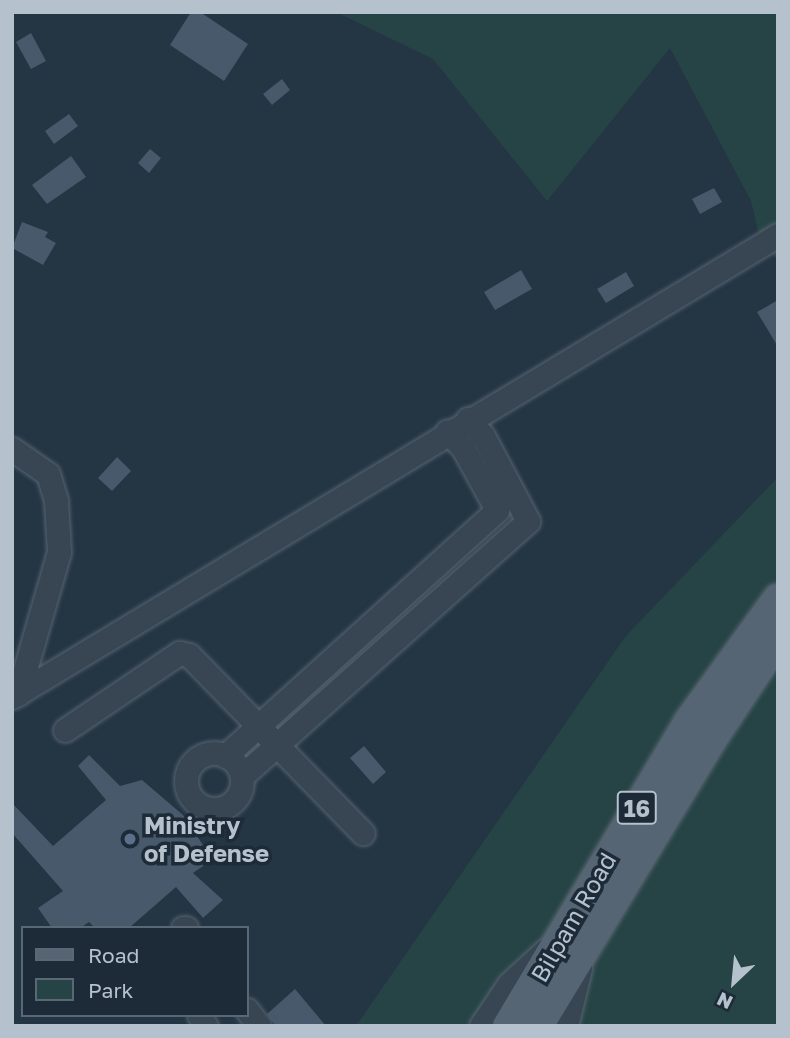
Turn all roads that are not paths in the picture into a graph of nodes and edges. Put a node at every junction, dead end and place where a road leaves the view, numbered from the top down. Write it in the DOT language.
graph roads {
  1 [pos="778,235"];
  2 [pos="468,419"];
  3 [pos="447,431"];
  4 [pos="12,449"];
  5 [pos="778,599"];
  6 [pos="778,639"];
  7 [pos="15,696"];
  8 [pos="259,723"];
  9 [pos="65,730"];
  10 [pos="279,743"];
  11 [pos="225,756"];
  12 [pos="242,776"];
  13 [pos="363,833"];
  14 [pos="574,939"];
  15 [pos="248,1011"];
  16 [pos="258,1026"];
  17 [pos="481,1026"];
  18 [pos="508,1026"];
  19 [pos="538,1026"];
  20 [pos="566,1026"];
  1 -- 2 [label="street"];
  2 -- 3 [label="street"];
  2 -- 10 [label="street"];
  3 -- 7 [label="street"];
  3 -- 8 [label="street"];
  4 -- 7 [label="street"];
  5 -- 14 [label="main road, Bilpam Road / 16"];
  6 -- 14 [label="main road, 16"];
  8 -- 9 [label="street"];
  8 -- 10 [label="street"];
  8 -- 11 [label="street"];
  10 -- 12 [label="street"];
  10 -- 13 [label="street"];
  11 -- 12 [label="street"];
  11 -- 12 [label="street"];
  14 -- 17 [label="street"];
  14 -- 18 [label="main road, Bilpam Road / 16"];
  14 -- 19 [label="main road, 16"];
  14 -- 20 [label="street"];
  15 -- 16 [label="street"];
}
